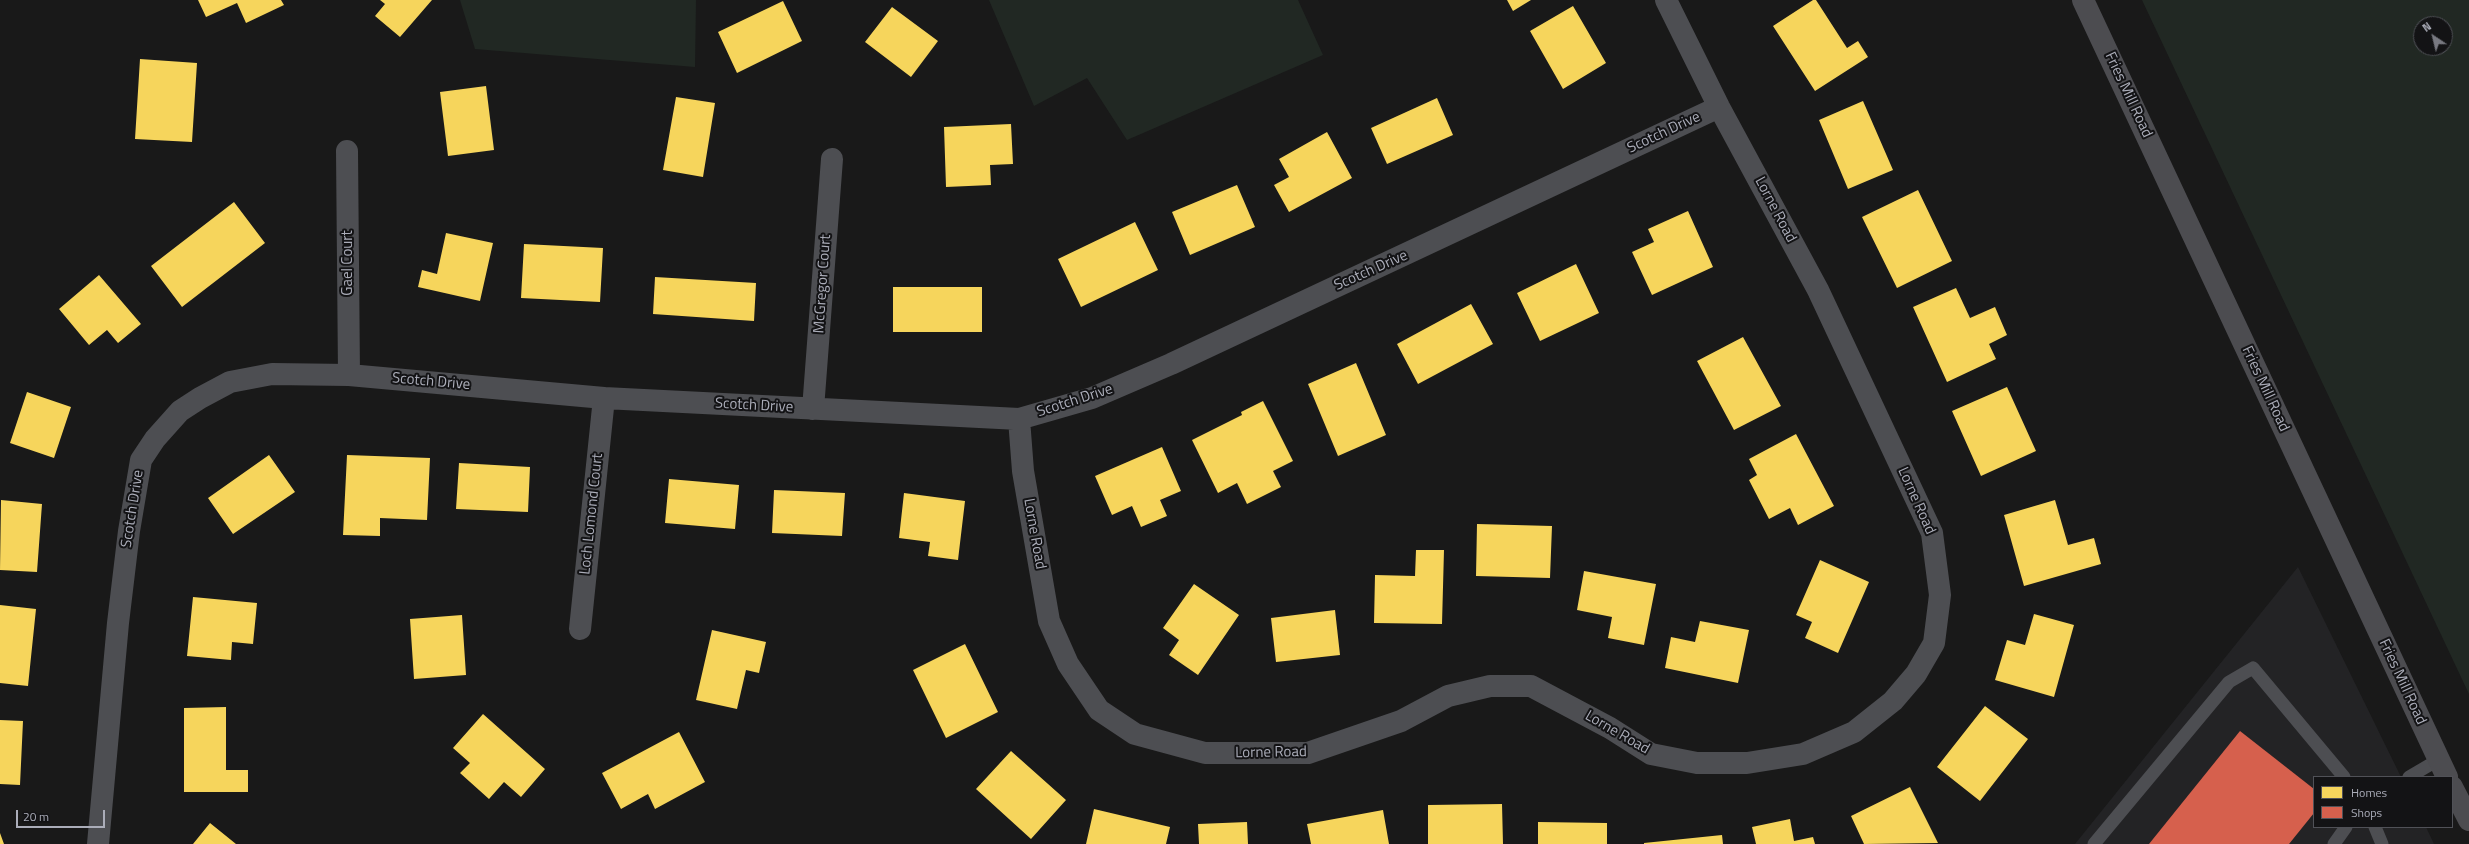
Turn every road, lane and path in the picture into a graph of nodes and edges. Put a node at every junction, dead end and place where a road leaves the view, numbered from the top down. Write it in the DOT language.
graph roads {
  1 [pos="1666,0"];
  2 [pos="2083,0"];
  3 [pos="1719,107"];
  4 [pos="347,151"];
  5 [pos="832,159"];
  6 [pos="349,374"];
  7 [pos="604,398"];
  8 [pos="813,409"];
  9 [pos="1019,419"];
  10 [pos="580,629"];
  11 [pos="2442,769"];
  12 [pos="2343,776"];
  13 [pos="2413,776"];
  14 [pos="2453,789"];
  15 [pos="2469,820"];
  16 [pos="2345,828"];
  17 [pos="2375,828"];
  18 [pos="98,844"];
  19 [pos="2094,844"];
  20 [pos="2334,844"];
  21 [pos="2382,844"];
  1 -- 3 [label="street, Lorne Road"];
  2 -- 11 [label="main road, Fries Mill Road"];
  3 -- 9 [label="street, Scotch Drive"];
  3 -- 9 [label="street, Lorne Road"];
  4 -- 6 [label="street, Gael Court"];
  5 -- 8 [label="street, McGregor Court"];
  6 -- 7 [label="street, Scotch Drive"];
  6 -- 18 [label="street, Scotch Drive"];
  7 -- 8 [label="street, Scotch Drive"];
  7 -- 10 [label="street, Loch Lomond Court"];
  8 -- 9 [label="street, Scotch Drive"];
  11 -- 13 [label="lane"];
  12 -- 19 [label="lane"];
  14 -- 15 [label="main road"];
  16 -- 20 [label="lane"];
  17 -- 21 [label="lane"];
}
